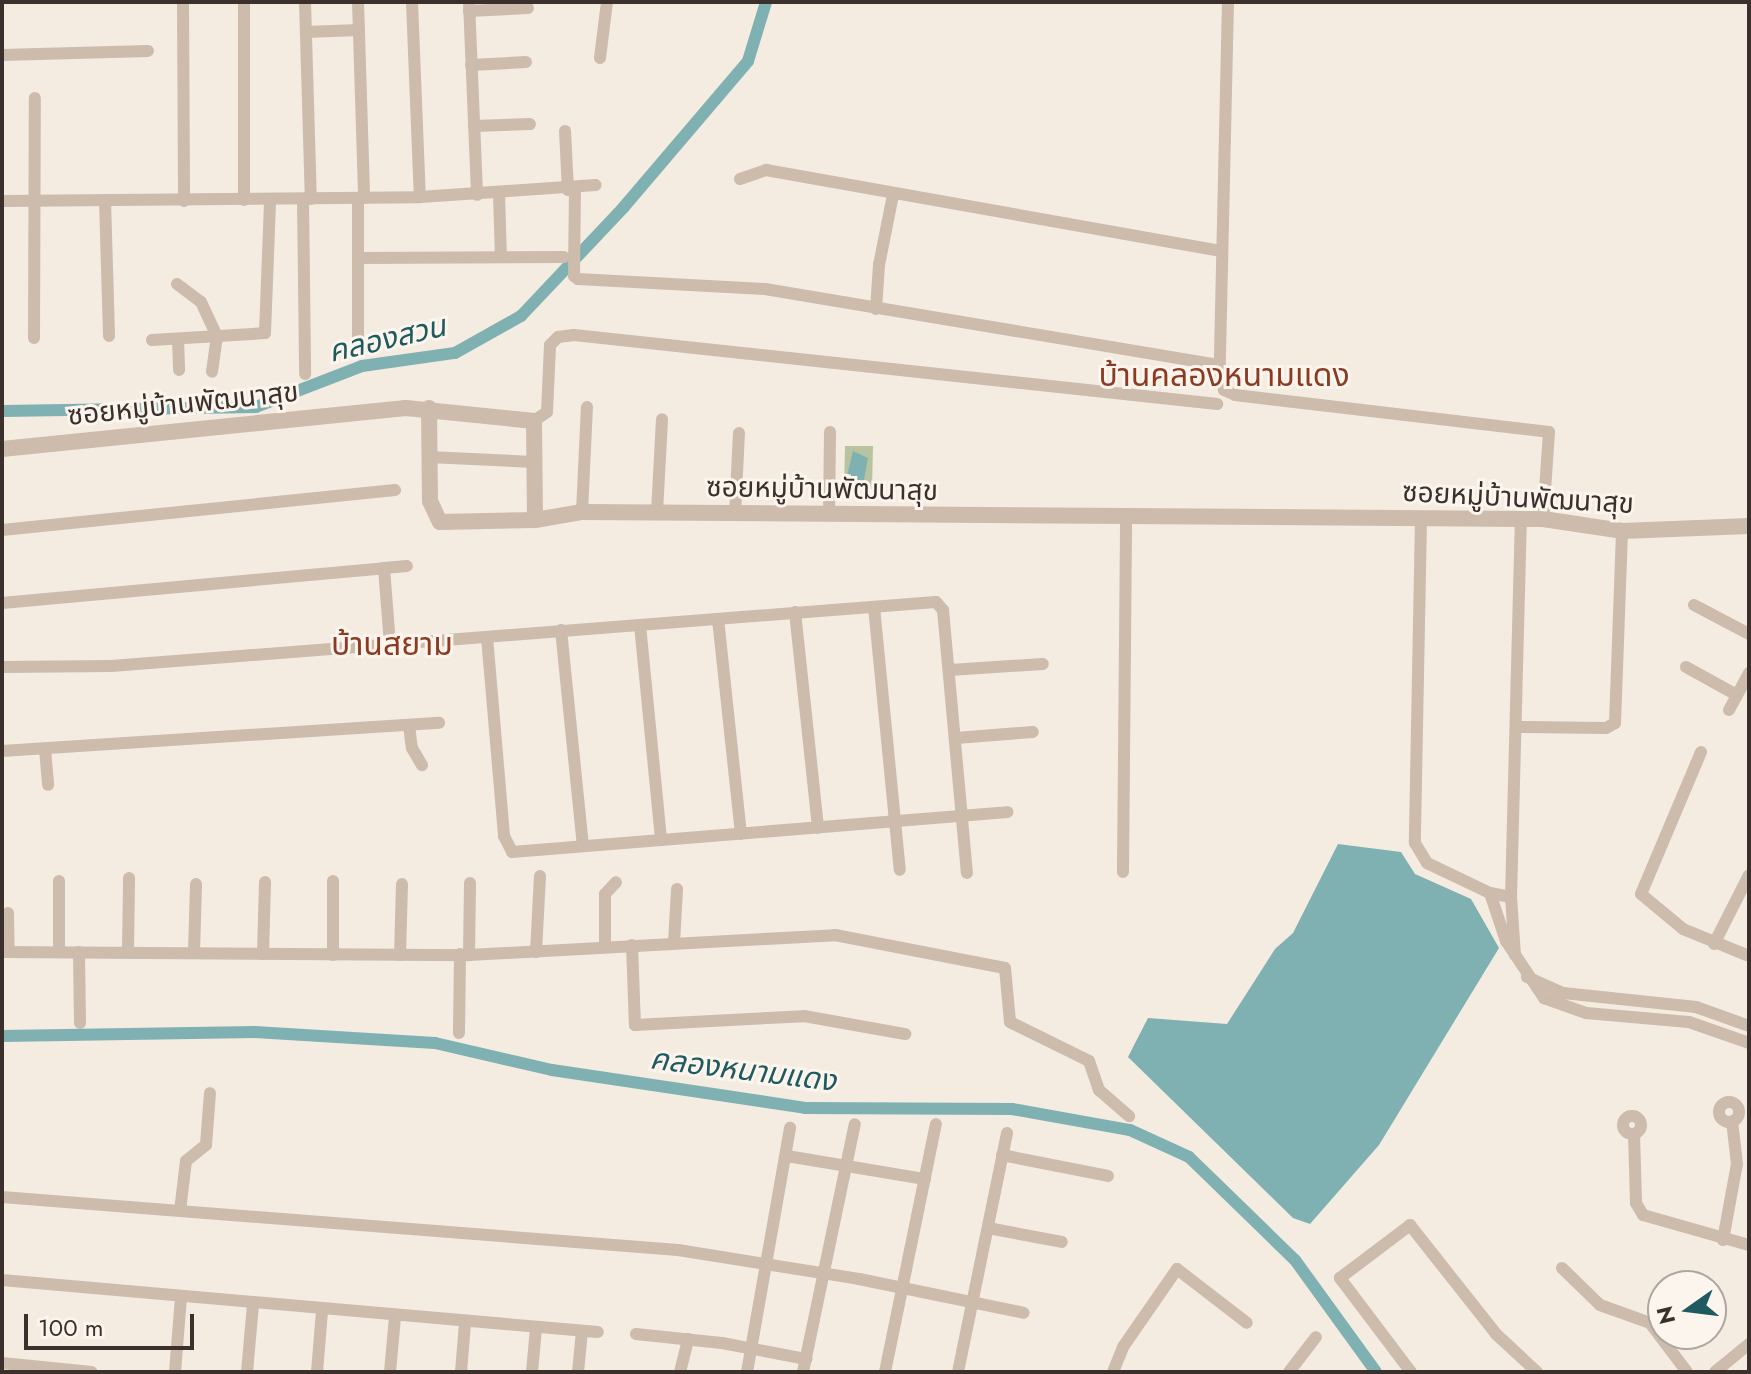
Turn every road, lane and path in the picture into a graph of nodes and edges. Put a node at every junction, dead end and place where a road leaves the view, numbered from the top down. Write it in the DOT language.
graph roads {
  1 [pos="183,2"];
  2 [pos="244,2"];
  3 [pos="305,2"];
  4 [pos="358,2"];
  5 [pos="412,2"];
  6 [pos="607,2"];
  7 [pos="1228,2"];
  8 [pos="469,6"];
  9 [pos="528,8"];
  10 [pos="359,30"];
  11 [pos="306,32"];
  12 [pos="148,51"];
  13 [pos="2,55"];
  14 [pos="600,58"];
  15 [pos="526,62"];
  16 [pos="471,65"];
  17 [pos="35,98"];
  18 [pos="530,124"];
  19 [pos="474,126"];
  20 [pos="565,131"];
  21 [pos="740,179"];
  22 [pos="596,185"];
  23 [pos="572,190"];
  24 [pos="499,194"];
  25 [pos="477,195"];
  26 [pos="893,195"];
  27 [pos="420,197"];
  28 [pos="361,198"];
  29 [pos="307,199"];
  30 [pos="105,200"];
  31 [pos="244,200"];
  32 [pos="270,200"];
  33 [pos="2,201"];
  34 [pos="31,201"];
  35 [pos="184,201"];
  36 [pos="1222,251"];
  37 [pos="501,257"];
  38 [pos="564,257"];
  39 [pos="359,258"];
  40 [pos="177,284"];
  41 [pos="876,309"];
  42 [pos="109,336"];
  43 [pos="217,336"];
  44 [pos="34,338"];
  45 [pos="178,339"];
  46 [pos="152,340"];
  47 [pos="358,352"];
  48 [pos="1220,365"];
  49 [pos="179,370"];
  50 [pos="212,372"];
  51 [pos="305,374"];
  52 [pos="1217,404"];
  53 [pos="587,407"];
  54 [pos="429,408"];
  55 [pos="662,419"];
  56 [pos="534,421"];
  57 [pos="830,432"];
  58 [pos="739,433"];
  59 [pos="2,449"];
  60 [pos="428,457"];
  61 [pos="534,462"];
  62 [pos="395,490"];
  63 [pos="658,511"];
  64 [pos="582,512"];
  65 [pos="736,513"];
  66 [pos="829,514"];
  67 [pos="1126,518"];
  68 [pos="1421,519"];
  69 [pos="1543,519"];
  70 [pos="535,520"];
  71 [pos="1521,520"];
  72 [pos="1749,526"];
  73 [pos="2,530"];
  74 [pos="1622,531"];
  75 [pos="407,566"];
  76 [pos="384,568"];
  77 [pos="2,603"];
  78 [pos="1694,605"];
  79 [pos="874,607"];
  80 [pos="795,612"];
  81 [pos="718,619"];
  82 [pos="640,625"];
  83 [pos="561,630"];
  84 [pos="1749,634"];
  85 [pos="487,637"];
  86 [pos="390,644"];
  87 [pos="1043,664"];
  88 [pos="2,667"];
  89 [pos="1686,667"];
  90 [pos="950,670"];
  91 [pos="1749,673"];
  92 [pos="1737,695"];
  93 [pos="1729,710"];
  94 [pos="439,723"];
  95 [pos="409,725"];
  96 [pos="1517,727"];
  97 [pos="1033,732"];
  98 [pos="956,738"];
  99 [pos="45,749"];
  100 [pos="2,751"];
  101 [pos="1701,752"];
  102 [pos="422,765"];
  103 [pos="48,785"];
  104 [pos="1007,812"];
  105 [pos="963,817"];
  106 [pos="896,821"];
  107 [pos="818,828"];
  108 [pos="741,834"];
  109 [pos="661,840"];
  110 [pos="583,846"];
  111 [pos="900,870"];
  112 [pos="1123,872"];
  113 [pos="967,873"];
  114 [pos="1749,875"];
  115 [pos="540,876"];
  116 [pos="129,878"];
  117 [pos="59,881"];
  118 [pos="333,881"];
  119 [pos="265,882"];
  120 [pos="616,882"];
  121 [pos="470,883"];
  122 [pos="196,884"];
  123 [pos="402,884"];
  124 [pos="677,889"];
  125 [pos="1490,893"];
  126 [pos="1511,897"];
  127 [pos="8,913"];
  128 [pos="674,943"];
  129 [pos="1714,944"];
  130 [pos="632,945"];
  131 [pos="605,947"];
  132 [pos="5,952"];
  133 [pos="59,952"];
  134 [pos="79,952"];
  135 [pos="128,952"];
  136 [pos="194,952"];
  137 [pos="536,952"];
  138 [pos="263,954"];
  139 [pos="333,955"];
  140 [pos="400,955"];
  141 [pos="464,955"];
  142 [pos="1515,955"];
  143 [pos="1749,956"];
  144 [pos="1527,977"];
  145 [pos="80,1023"];
  146 [pos="1749,1026"];
  147 [pos="459,1033"];
  148 [pos="905,1034"];
  149 [pos="1749,1043"];
  150 [pos="210,1093"];
  151 [pos="1129,1116"];
  152 [pos="1732,1121"];
  153 [pos="855,1124"];
  154 [pos="936,1124"];
  155 [pos="790,1128"];
  156 [pos="1007,1133"];
  157 [pos="1634,1134"];
  158 [pos="1002,1155"];
  159 [pos="787,1156"];
  160 [pos="846,1164"];
  161 [pos="1108,1176"];
  162 [pos="925,1179"];
  163 [pos="2,1197"];
  164 [pos="180,1211"];
  165 [pos="988,1228"];
  166 [pos="1723,1240"];
  167 [pos="1062,1242"];
  168 [pos="1749,1245"];
  169 [pos="770,1263"];
  170 [pos="1562,1268"];
  171 [pos="824,1273"];
  172 [pos="2,1280"];
  173 [pos="903,1288"];
  174 [pos="181,1298"];
  175 [pos="972,1303"];
  176 [pos="253,1305"];
  177 [pos="322,1311"];
  178 [pos="1024,1313"];
  179 [pos="395,1317"];
  180 [pos="465,1323"];
  181 [pos="1247,1323"];
  182 [pos="536,1328"];
  183 [pos="582,1331"];
  184 [pos="598,1332"];
  185 [pos="636,1334"];
  186 [pos="1316,1337"];
  187 [pos="688,1339"];
  188 [pos="1749,1344"];
  189 [pos="751,1349"];
  190 [pos="2,1363"];
  191 [pos="804,1366"];
  192 [pos="26,1369"];
  193 [pos="92,1372"];
  194 [pos="175,1372"];
  195 [pos="247,1372"];
  196 [pos="317,1372"];
  197 [pos="390,1372"];
  198 [pos="461,1372"];
  199 [pos="532,1372"];
  200 [pos="578,1372"];
  201 [pos="680,1372"];
  202 [pos="747,1372"];
  203 [pos="885,1372"];
  204 [pos="958,1372"];
  205 [pos="1113,1372"];
  206 [pos="1289,1372"];
  207 [pos="1411,1372"];
  208 [pos="1537,1372"];
  209 [pos="1687,1372"];
  210 [pos="1715,1372"];
  1 -- 35 [label="street"];
  2 -- 31 [label="street"];
  3 -- 11 [label="street"];
  4 -- 10 [label="street"];
  5 -- 27 [label="street"];
  6 -- 14 [label="street"];
  7 -- 36 [label="street"];
  8 -- 9 [label="street"];
  8 -- 16 [label="street"];
  10 -- 11 [label="street"];
  10 -- 28 [label="street"];
  11 -- 29 [label="street"];
  12 -- 13 [label="street"];
  15 -- 16 [label="street"];
  16 -- 19 [label="street"];
  17 -- 34 [label="street"];
  18 -- 19 [label="street"];
  19 -- 25 [label="street"];
  20 -- 23 [label="street"];
  21 -- 26 [label="street"];
  22 -- 23 [label="street"];
  23 -- 24 [label="street"];
  23 -- 41 [label="street"];
  24 -- 25 [label="street"];
  24 -- 37 [label="street"];
  25 -- 27 [label="street"];
  26 -- 36 [label="street"];
  26 -- 41 [label="street"];
  27 -- 28 [label="street"];
  28 -- 29 [label="street"];
  28 -- 39 [label="street"];
  29 -- 32 [label="street"];
  29 -- 51 [label="street"];
  30 -- 34 [label="street"];
  30 -- 35 [label="street"];
  30 -- 42 [label="street"];
  31 -- 32 [label="street"];
  31 -- 35 [label="street"];
  32 -- 43 [label="street"];
  33 -- 34 [label="street"];
  34 -- 44 [label="street"];
  36 -- 48 [label="street"];
  37 -- 38 [label="street"];
  37 -- 39 [label="street"];
  39 -- 47 [label="street"];
  40 -- 43 [label="street"];
  41 -- 48 [label="street"];
  43 -- 45 [label="street"];
  43 -- 50 [label="street"];
  45 -- 46 [label="street"];
  45 -- 49 [label="street"];
  48 -- 69 [label="street"];
  52 -- 56 [label="street"];
  53 -- 64 [label="street"];
  54 -- 56 [label="street"];
  54 -- 59 [label="street, ซอยหมู่บ้านพัฒนาสุข"];
  54 -- 60 [label="street, ซอยหมู่บ้านพัฒนาสุข"];
  55 -- 63 [label="street"];
  56 -- 61 [label="street"];
  57 -- 66 [label="street"];
  58 -- 65 [label="street"];
  60 -- 61 [label="street"];
  60 -- 70 [label="street, ซอยหมู่บ้านพัฒนาสุข"];
  61 -- 70 [label="street"];
  62 -- 73 [label="street"];
  63 -- 64 [label="street, ซอยหมู่บ้านพัฒนาสุข"];
  63 -- 65 [label="street, ซอยหมู่บ้านพัฒนาสุข"];
  64 -- 70 [label="street, ซอยหมู่บ้านพัฒนาสุข"];
  65 -- 66 [label="street, ซอยหมู่บ้านพัฒนาสุข"];
  66 -- 67 [label="street, ซอยหมู่บ้านพัฒนาสุข"];
  67 -- 68 [label="street, ซอยหมู่บ้านพัฒนาสุข"];
  67 -- 112 [label="street"];
  68 -- 71 [label="street, ซอยหมู่บ้านพัฒนาสุข"];
  68 -- 125 [label="street"];
  69 -- 71 [label="street, ซอยหมู่บ้านพัฒนาสุข"];
  69 -- 74 [label="street, ซอยหมู่บ้านพัฒนาสุข"];
  71 -- 96 [label="street"];
  72 -- 74 [label="street, ซอยหมู่บ้านพัฒนาสุข"];
  74 -- 96 [label="street"];
  75 -- 76 [label="street"];
  76 -- 77 [label="street"];
  76 -- 86 [label="street"];
  78 -- 84 [label="street"];
  79 -- 80 [label="street"];
  79 -- 90 [label="street"];
  79 -- 106 [label="street"];
  80 -- 81 [label="street"];
  80 -- 107 [label="street"];
  81 -- 82 [label="street"];
  81 -- 108 [label="street"];
  82 -- 83 [label="street"];
  82 -- 109 [label="street"];
  83 -- 85 [label="street"];
  83 -- 110 [label="street"];
  85 -- 86 [label="street"];
  85 -- 110 [label="street"];
  86 -- 88 [label="street"];
  87 -- 90 [label="street"];
  89 -- 92 [label="street"];
  90 -- 98 [label="street"];
  91 -- 92 [label="street"];
  92 -- 93 [label="street"];
  94 -- 95 [label="street"];
  95 -- 99 [label="street"];
  95 -- 102 [label="street"];
  96 -- 126 [label="street"];
  97 -- 98 [label="street"];
  98 -- 105 [label="street"];
  99 -- 100 [label="street"];
  99 -- 103 [label="street"];
  101 -- 129 [label="street"];
  104 -- 105 [label="street"];
  105 -- 106 [label="street"];
  105 -- 113 [label="street"];
  106 -- 107 [label="street"];
  106 -- 111 [label="street"];
  107 -- 108 [label="street"];
  108 -- 109 [label="street"];
  109 -- 110 [label="street"];
  114 -- 129 [label="street"];
  115 -- 137 [label="street"];
  116 -- 135 [label="street"];
  117 -- 133 [label="street"];
  118 -- 139 [label="street"];
  119 -- 138 [label="street"];
  120 -- 131 [label="street"];
  121 -- 141 [label="street"];
  122 -- 136 [label="street"];
  123 -- 140 [label="street"];
  124 -- 128 [label="street"];
  125 -- 126 [label="street"];
  125 -- 142 [label="street"];
  126 -- 142 [label="street"];
  127 -- 132 [label="street"];
  128 -- 130 [label="street"];
  128 -- 151 [label="street"];
  129 -- 143 [label="street"];
  130 -- 131 [label="street"];
  130 -- 148 [label="street"];
  131 -- 137 [label="street"];
  132 -- 133 [label="street"];
  133 -- 134 [label="street"];
  134 -- 135 [label="street"];
  134 -- 145 [label="street"];
  135 -- 136 [label="street"];
  136 -- 138 [label="street"];
  137 -- 141 [label="street"];
  138 -- 139 [label="street"];
  139 -- 140 [label="street"];
  140 -- 141 [label="street"];
  141 -- 147 [label="street"];
  142 -- 144 [label="street"];
  144 -- 146 [label="street"];
  144 -- 149 [label="street"];
  150 -- 164 [label="street"];
  152 -- 166 [label="street"];
  153 -- 160 [label="street"];
  154 -- 162 [label="street"];
  155 -- 159 [label="street"];
  156 -- 158 [label="street"];
  157 -- 166 [label="street"];
  158 -- 161 [label="street"];
  158 -- 165 [label="street"];
  159 -- 160 [label="street"];
  159 -- 169 [label="street"];
  160 -- 162 [label="street"];
  160 -- 171 [label="street"];
  162 -- 173 [label="street"];
  163 -- 164 [label="street"];
  164 -- 169 [label="street"];
  165 -- 167 [label="street"];
  165 -- 175 [label="street"];
  166 -- 168 [label="street"];
  169 -- 171 [label="street"];
  169 -- 189 [label="street"];
  170 -- 209 [label="street"];
  171 -- 173 [label="street"];
  171 -- 191 [label="street"];
  172 -- 174 [label="street"];
  173 -- 175 [label="street"];
  173 -- 203 [label="street"];
  174 -- 176 [label="street"];
  174 -- 194 [label="street"];
  175 -- 178 [label="street"];
  175 -- 204 [label="street"];
  176 -- 177 [label="street"];
  176 -- 195 [label="street"];
  177 -- 179 [label="street"];
  177 -- 196 [label="street"];
  179 -- 180 [label="street"];
  179 -- 197 [label="street"];
  180 -- 182 [label="street"];
  180 -- 198 [label="street"];
  181 -- 205 [label="street"];
  182 -- 183 [label="street"];
  182 -- 199 [label="street"];
  183 -- 184 [label="street"];
  183 -- 200 [label="street"];
  185 -- 187 [label="street"];
  186 -- 206 [label="street"];
  187 -- 189 [label="street"];
  187 -- 201 [label="street"];
  188 -- 210 [label="street"];
  189 -- 191 [label="street"];
  189 -- 202 [label="street"];
  190 -- 192 [label="street"];
  192 -- 193 [label="street"];
  207 -- 208 [label="street"];
}
